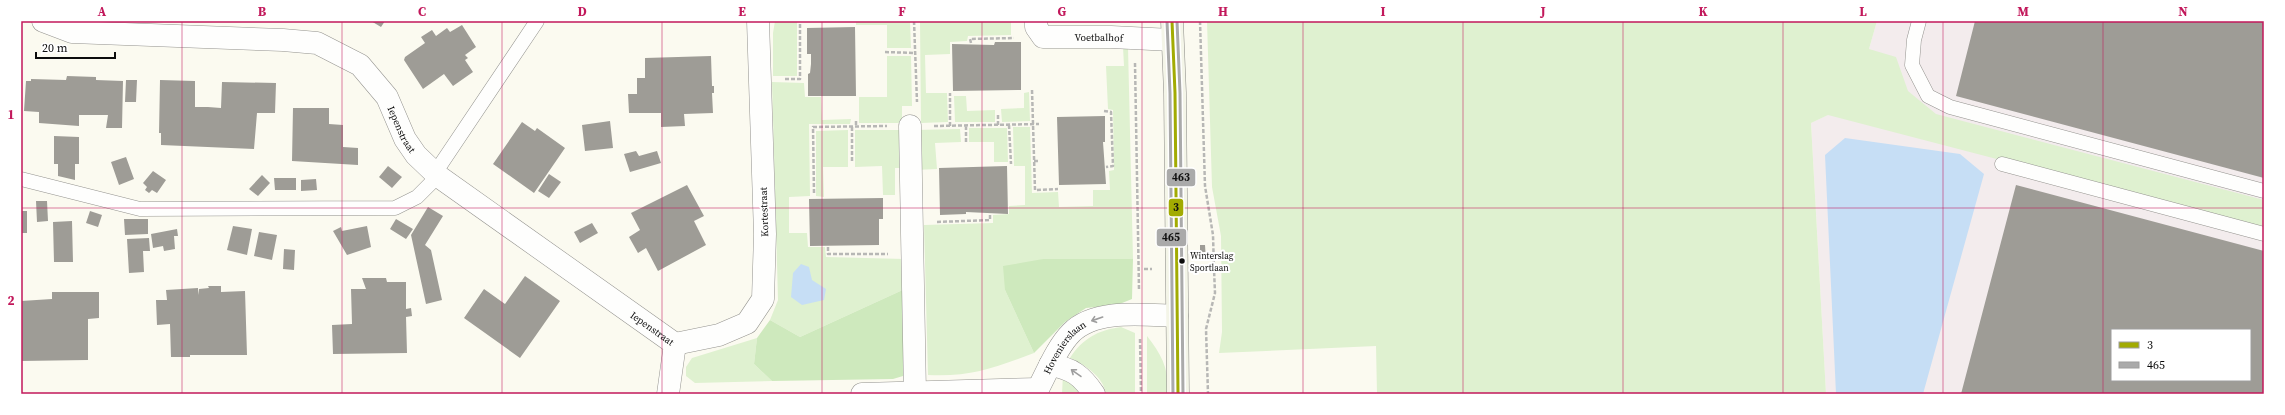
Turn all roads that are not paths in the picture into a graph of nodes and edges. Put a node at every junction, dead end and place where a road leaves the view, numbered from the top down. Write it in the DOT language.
graph roads {
  1 [pos="43,21"];
  2 [pos="538,21"];
  3 [pos="758,21"];
  4 [pos="1036,21"];
  5 [pos="1919,21"];
  6 [pos="1172,30"];
  7 [pos="910,126"];
  8 [pos="2002,164"];
  9 [pos="437,174"];
  10 [pos="21,179"];
  11 [pos="2264,191"];
  12 [pos="2264,234"];
  13 [pos="1177,316"];
  14 [pos="675,344"];
  15 [pos="1050,365"];
  16 [pos="1039,392"];
  17 [pos="915,393"];
  18 [pos="668,394"];
  19 [pos="862,394"];
  20 [pos="1094,394"];
  21 [pos="1178,394"];
  1 -- 9 [label="street, Iepenstraat"];
  2 -- 9 [label="lane"];
  3 -- 14 [label="street, Kortestraat"];
  4 -- 6 [label="street, Voetbalhof"];
  5 -- 11 [label="lane"];
  6 -- 13 [label="street"];
  7 -- 17 [label="street"];
  8 -- 12 [label="lane"];
  9 -- 10 [label="lane"];
  9 -- 14 [label="street, Iepenstraat"];
  13 -- 15 [label="street, Hovenierslaan, one-way"];
  13 -- 21 [label="street"];
  14 -- 18 [label="street, Iepenstraat"];
  15 -- 16 [label="street, Hovenierslaan"];
  20 -- 15 [label="street, one-way"];
  16 -- 17 [label="street, Hovenierslaan"];
  17 -- 19 [label="street, Hovenierslaan"];
}
